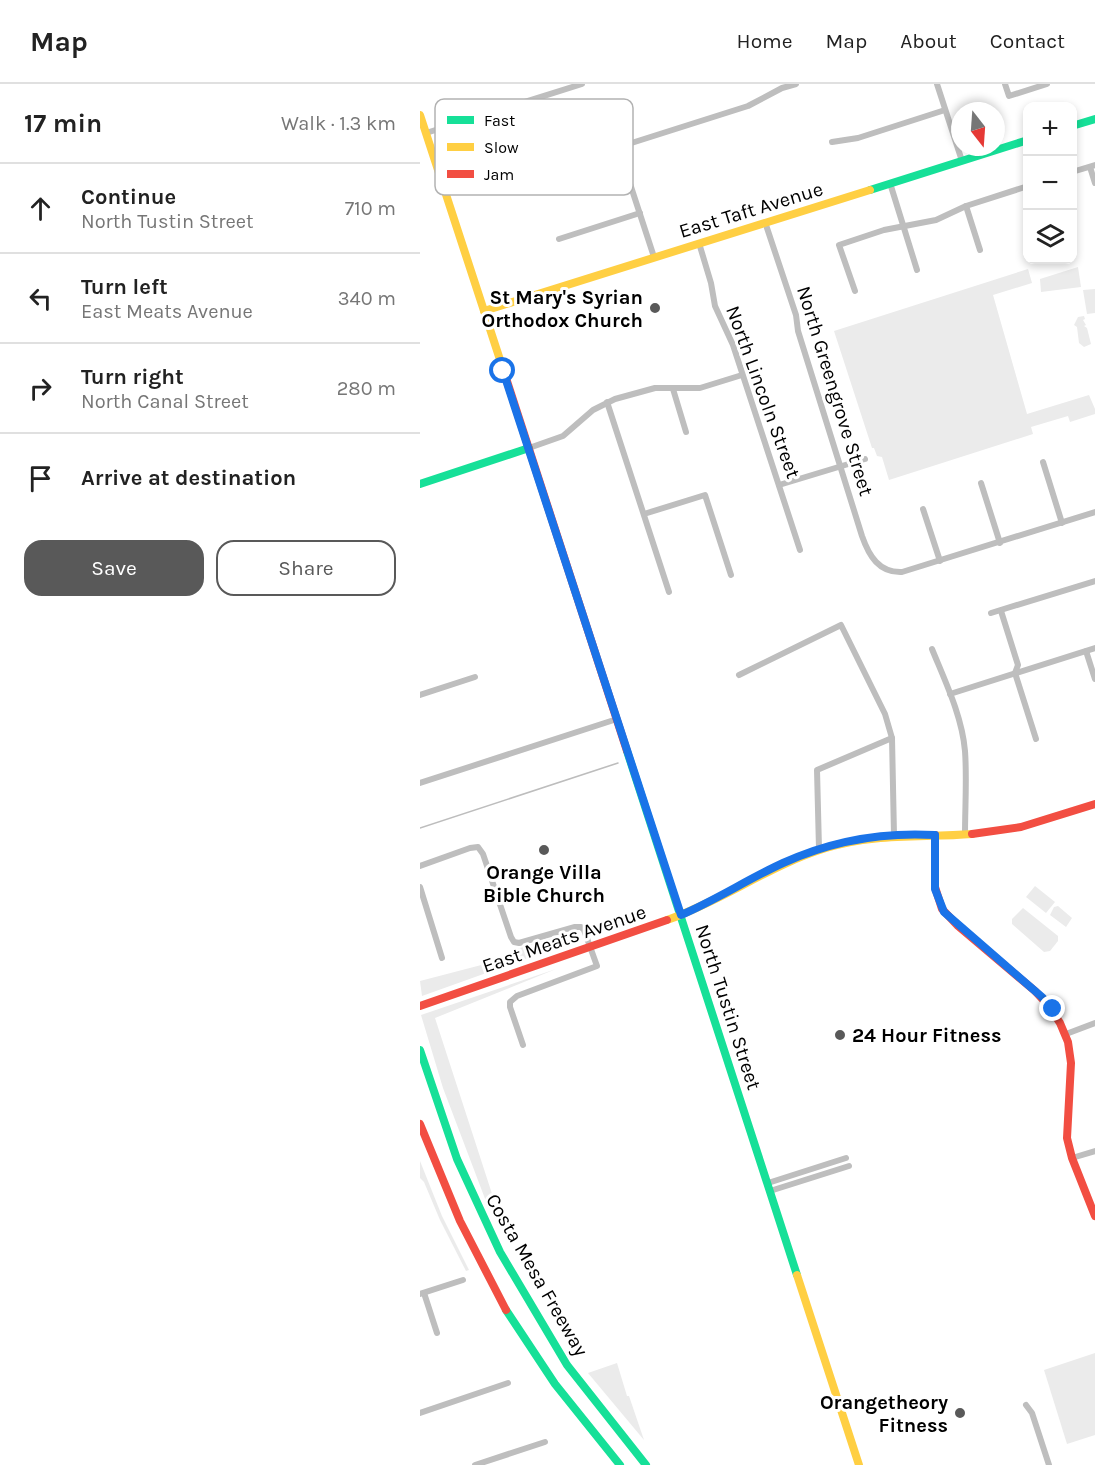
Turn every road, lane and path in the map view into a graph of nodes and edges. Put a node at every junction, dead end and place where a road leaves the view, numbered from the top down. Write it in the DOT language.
graph roads {
  1 [pos="582,84"];
  2 [pos="796,84"];
  3 [pos="937,84"];
  4 [pos="1005,84"];
  5 [pos="1047,84"];
  6 [pos="534,99"];
  7 [pos="945,110"];
  8 [pos="420,115"];
  9 [pos="1095,119"];
  10 [pos="1077,124"];
  11 [pos="435,130"];
  12 [pos="426,133"];
  13 [pos="633,142"];
  14 [pos="832,142"];
  15 [pos="1023,142"];
  16 [pos="435,161"];
  17 [pos="962,161"];
  18 [pos="1093,166"];
  19 [pos="1077,171"];
  20 [pos="890,183"];
  21 [pos="1095,183"];
  22 [pos="1023,188"];
  23 [pos="633,192"];
  24 [pos="446,195"];
  25 [pos="966,206"];
  26 [pos="640,213"];
  27 [pos="765,222"];
  28 [pos="904,228"];
  29 [pos="559,238"];
  30 [pos="699,243"];
  31 [pos="980,250"];
  32 [pos="654,257"];
  33 [pos="917,270"];
  34 [pos="855,291"];
  35 [pos="484,311"];
  36 [pos="742,375"];
  37 [pos="673,389"];
  38 [pos="607,402"];
  39 [pos="686,432"];
  40 [pos="529,448"];
  41 [pos="865,459"];
  42 [pos="1043,462"];
  43 [pos="841,466"];
  44 [pos="981,483"];
  45 [pos="420,484"];
  46 [pos="779,485"];
  47 [pos="922,508"];
  48 [pos="1095,512"];
  49 [pos="644,514"];
  50 [pos="1062,523"];
  51 [pos="1000,543"];
  52 [pos="800,550"];
  53 [pos="940,561"];
  54 [pos="731,575"];
  55 [pos="1095,581"];
  56 [pos="669,592"];
  57 [pos="1001,611"];
  58 [pos="991,613"];
  59 [pos="1095,648"];
  60 [pos="932,649"];
  61 [pos="1086,651"];
  62 [pos="1015,673"];
  63 [pos="739,675"];
  64 [pos="475,677"];
  65 [pos="1095,679"];
  66 [pos="950,694"];
  67 [pos="420,695"];
  68 [pos="617,719"];
  69 [pos="892,738"];
  70 [pos="1036,739"];
  71 [pos="420,783"];
  72 [pos="1095,804"];
  73 [pos="894,835"];
  74 [pos="935,835"];
  75 [pos="965,835"];
  76 [pos="819,849"];
  77 [pos="420,866"];
  78 [pos="420,887"];
  79 [pos="681,915"];
  80 [pos="590,946"];
  81 [pos="442,958"];
  82 [pos="422,1005"];
  83 [pos="1095,1023"];
  84 [pos="1066,1034"];
  85 [pos="523,1045"];
  86 [pos="420,1050"];
  87 [pos="420,1124"];
  88 [pos="1095,1151"];
  89 [pos="846,1158"];
  90 [pos="1072,1158"];
  91 [pos="849,1166"];
  92 [pos="769,1187"];
  93 [pos="1095,1216"];
  94 [pos="463,1280"];
  95 [pos="422,1294"];
  96 [pos="437,1333"];
  97 [pos="508,1383"];
  98 [pos="1026,1406"];
  99 [pos="420,1413"];
  100 [pos="545,1442"];
  101 [pos="475,1465"];
  102 [pos="620,1465"];
  103 [pos="646,1465"];
  104 [pos="859,1465"];
  105 [pos="1049,1465"];
  1 -- 6 [label="street"];
  2 -- 13 [label="street"];
  3 -- 7 [label="street"];
  4 -- 5 [label="street"];
  7 -- 14 [label="street"];
  7 -- 17 [label="street"];
  8 -- 12 [label="main road, North Tustin Street"];
  9 -- 10 [label="main road"];
  11 -- 12 [label="street"];
  12 -- 16 [label="main road, North Tustin Street"];
  15 -- 17 [label="main road, East Taft Avenue"];
  17 -- 20 [label="main road, East Taft Avenue"];
  18 -- 19 [label="street"];
  18 -- 21 [label="street"];
  20 -- 27 [label="main road, East Taft Avenue"];
  20 -- 28 [label="street"];
  22 -- 25 [label="street"];
  23 -- 26 [label="street"];
  24 -- 35 [label="main road, North Tustin Street"];
  25 -- 28 [label="street"];
  25 -- 31 [label="street"];
  26 -- 29 [label="street"];
  26 -- 32 [label="street"];
  27 -- 30 [label="main road, East Taft Avenue"];
  27 -- 43 [label="street, North Greengrove Street"];
  28 -- 33 [label="street"];
  28 -- 34 [label="street"];
  30 -- 32 [label="main road, East Taft Avenue"];
  30 -- 36 [label="street, North Lincoln Street"];
  32 -- 35 [label="main road, East Taft Avenue"];
  35 -- 40 [label="main road, North Tustin Street"];
  36 -- 37 [label="street"];
  36 -- 46 [label="street, North Lincoln Street"];
  37 -- 38 [label="street"];
  37 -- 39 [label="street"];
  38 -- 40 [label="street"];
  38 -- 49 [label="street"];
  40 -- 45 [label="main road"];
  40 -- 68 [label="main road, North Tustin Street"];
  41 -- 43 [label="street"];
  42 -- 50 [label="street"];
  43 -- 46 [label="street"];
  43 -- 53 [label="street, North Greengrove Street"];
  44 -- 51 [label="street"];
  46 -- 52 [label="street, North Lincoln Street"];
  47 -- 53 [label="street"];
  48 -- 50 [label="street"];
  49 -- 54 [label="street"];
  49 -- 56 [label="street"];
  50 -- 51 [label="street"];
  51 -- 53 [label="street"];
  55 -- 57 [label="street"];
  57 -- 58 [label="street"];
  57 -- 62 [label="street"];
  59 -- 61 [label="street"];
  60 -- 66 [label="street"];
  61 -- 62 [label="street"];
  61 -- 65 [label="street"];
  62 -- 66 [label="street"];
  62 -- 70 [label="street"];
  63 -- 69 [label="street"];
  64 -- 67 [label="street"];
  66 -- 75 [label="street"];
  68 -- 71 [label="street"];
  68 -- 79 [label="main road, North Tustin Street"];
  69 -- 73 [label="street"];
  69 -- 76 [label="street"];
  72 -- 75 [label="main road, East Meats Avenue"];
  73 -- 74 [label="main road, East Meats Avenue"];
  73 -- 76 [label="main road, East Meats Avenue"];
  74 -- 75 [label="main road, East Meats Avenue"];
  74 -- 84 [label="main road"];
  76 -- 79 [label="main road, East Meats Avenue"];
  77 -- 80 [label="street"];
  78 -- 81 [label="street"];
  79 -- 80 [label="main road, East Meats Avenue"];
  79 -- 92 [label="main road, North Tustin Street"];
  80 -- 82 [label="main road, East Meats Avenue"];
  80 -- 85 [label="street"];
  83 -- 84 [label="street"];
  84 -- 90 [label="main road"];
  86 -- 103 [label="main road, Costa Mesa Freeway"];
  87 -- 102 [label="main road, Costa Mesa Freeway"];
  88 -- 90 [label="street"];
  89 -- 92 [label="street"];
  90 -- 93 [label="main road"];
  91 -- 92 [label="street"];
  92 -- 104 [label="main road, North Tustin Street"];
  94 -- 95 [label="street"];
  95 -- 96 [label="street"];
  97 -- 99 [label="street"];
  98 -- 105 [label="street"];
  100 -- 101 [label="street"];
}
